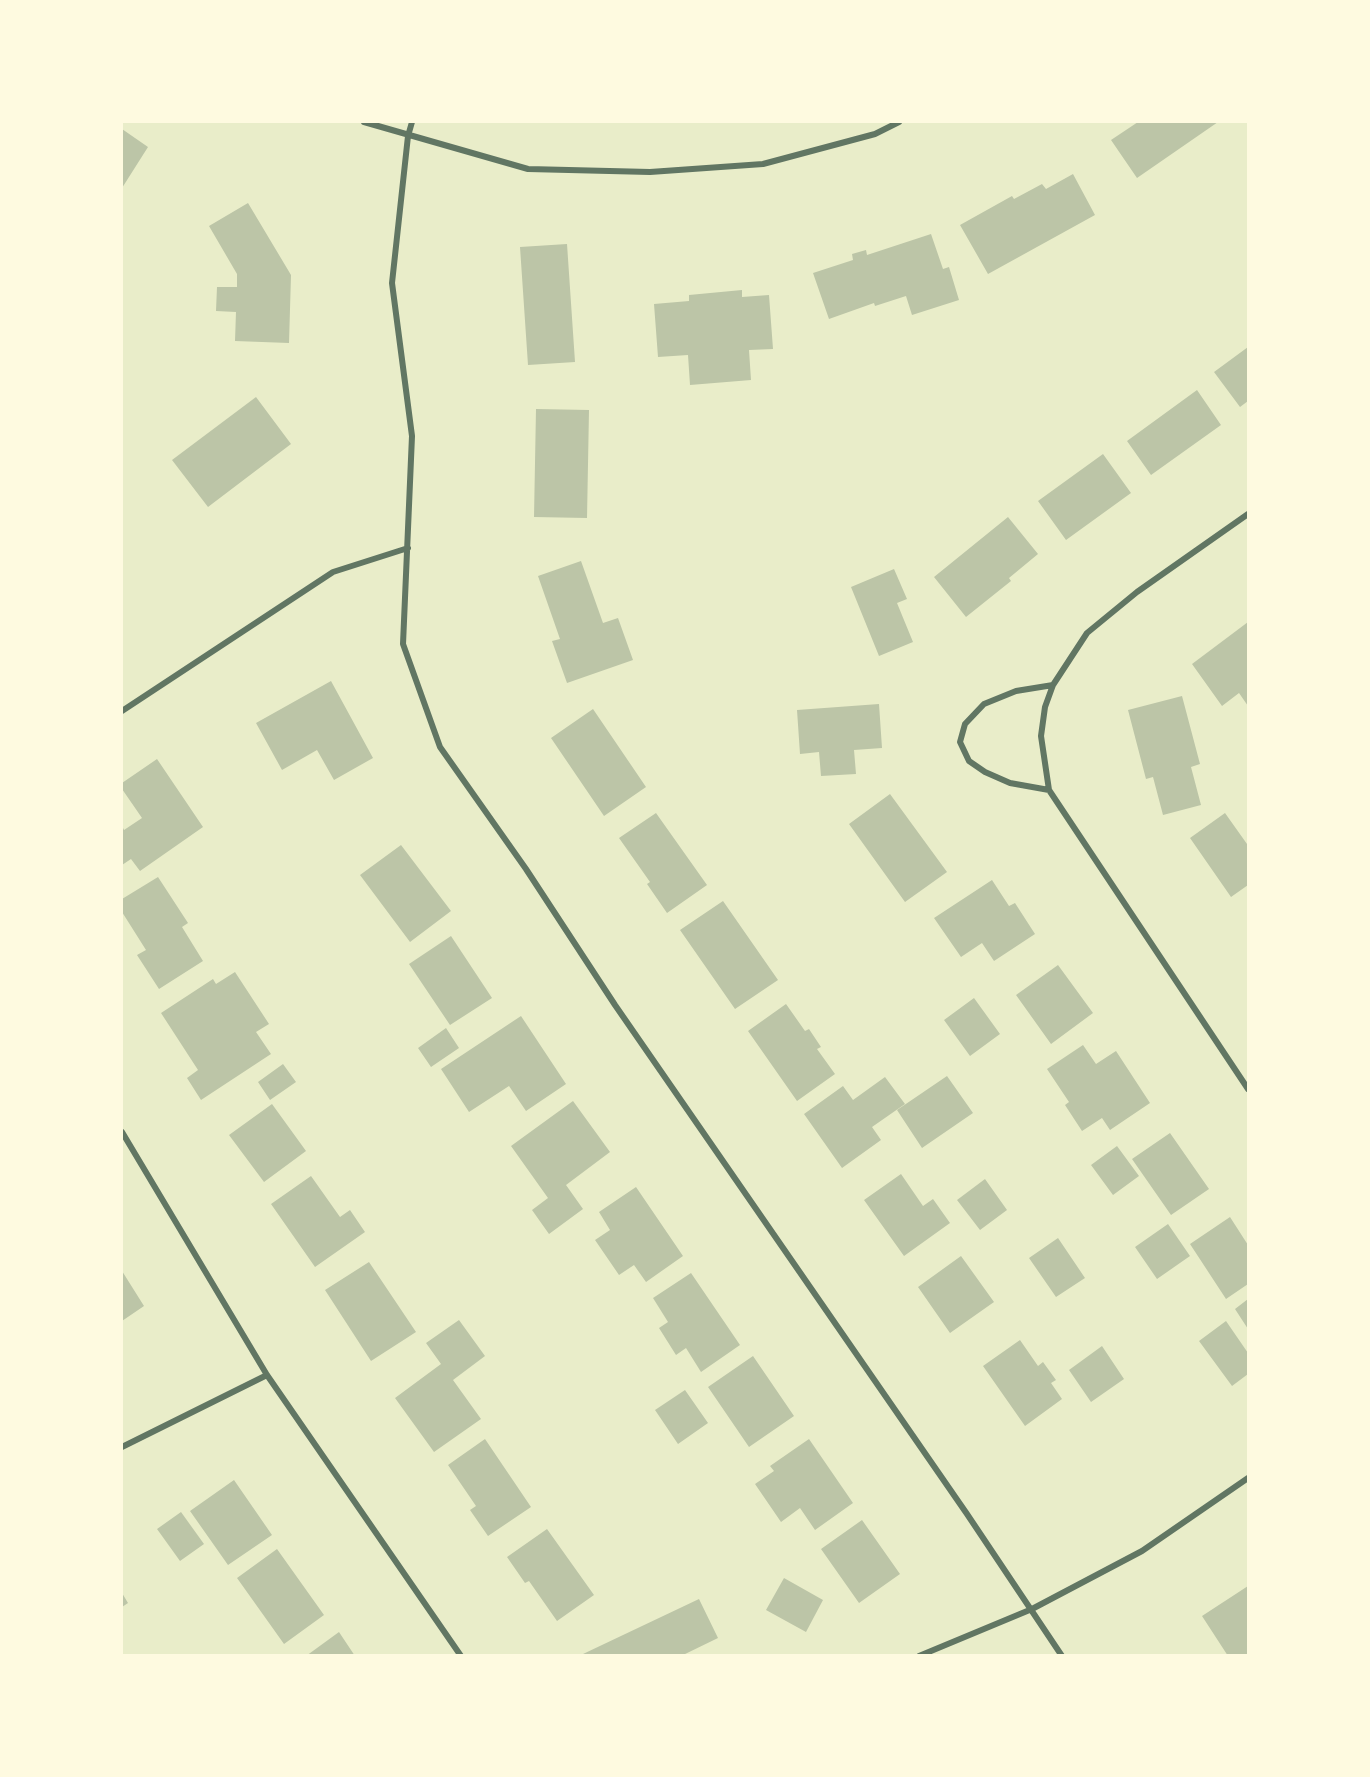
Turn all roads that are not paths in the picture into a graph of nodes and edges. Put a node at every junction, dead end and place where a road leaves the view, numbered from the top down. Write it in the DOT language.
graph roads {
  1 [pos="364,122"];
  2 [pos="412,122"];
  3 [pos="899,122"];
  4 [pos="408,136"];
  5 [pos="1248,514"];
  6 [pos="408,548"];
  7 [pos="1053,685"];
  8 [pos="122,711"];
  9 [pos="1049,790"];
  10 [pos="1248,1089"];
  11 [pos="122,1132"];
  12 [pos="267,1375"];
  13 [pos="122,1447"];
  14 [pos="1248,1478"];
  15 [pos="1032,1609"];
  16 [pos="461,1656"];
  17 [pos="919,1656"];
  18 [pos="1062,1656"];
  1 -- 4 [label="street"];
  2 -- 4 [label="street"];
  3 -- 4 [label="street"];
  4 -- 6 [label="street"];
  5 -- 7 [label="street"];
  6 -- 8 [label="street"];
  6 -- 15 [label="street"];
  7 -- 9 [label="street"];
  7 -- 9 [label="street"];
  9 -- 10 [label="street"];
  11 -- 12 [label="street"];
  12 -- 13 [label="street"];
  12 -- 16 [label="street"];
  14 -- 15 [label="street"];
  15 -- 17 [label="street"];
  15 -- 18 [label="street"];
}
